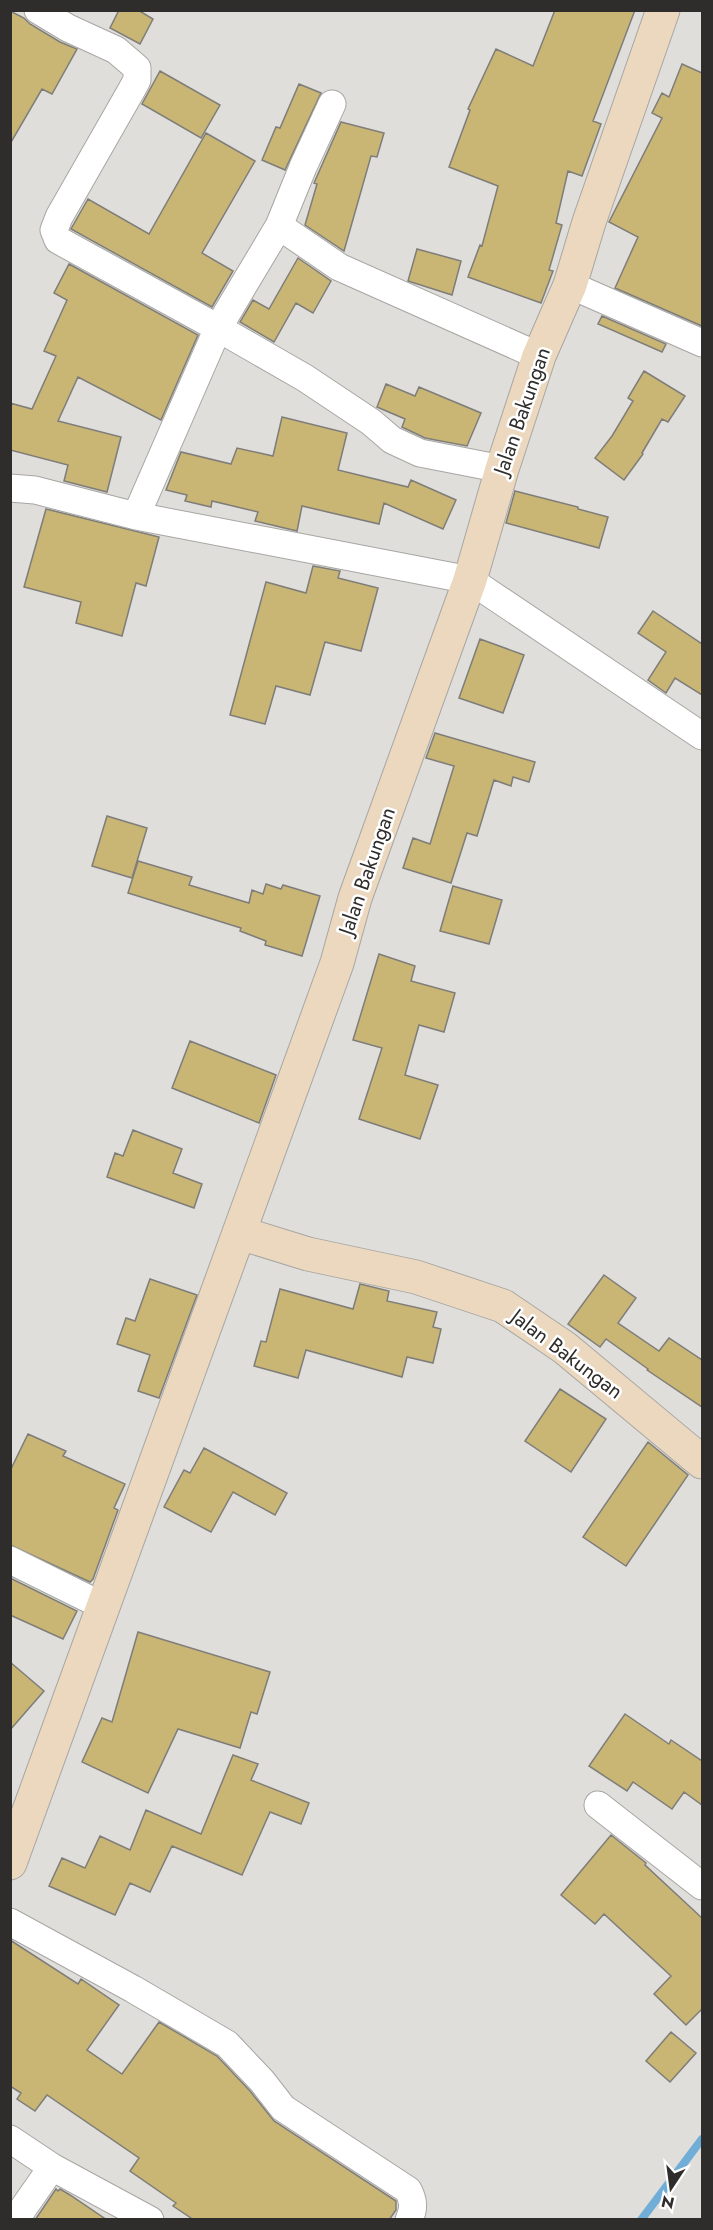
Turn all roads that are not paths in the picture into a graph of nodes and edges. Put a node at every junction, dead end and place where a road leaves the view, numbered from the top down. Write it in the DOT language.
graph roads {
  1 [pos="38,10"];
  2 [pos="663,10"];
  3 [pos="75,19"];
  4 [pos="332,104"];
  5 [pos="279,226"];
  6 [pos="570,285"];
  7 [pos="218,328"];
  8 [pos="702,343"];
  9 [pos="540,356"];
  10 [pos="502,469"];
  11 [pos="10,488"];
  12 [pos="136,516"];
  13 [pos="470,580"];
  14 [pos="702,736"];
  15 [pos="240,1233"];
  16 [pos="702,1461"];
  17 [pos="10,1560"];
  18 [pos="105,1607"];
  19 [pos="598,1805"];
  20 [pos="10,1863"];
  21 [pos="702,1886"];
  22 [pos="10,1922"];
  23 [pos="10,2139"];
  24 [pos="52,2167"];
  25 [pos="15,2220"];
  26 [pos="150,2220"];
  27 [pos="408,2220"];
  1 -- 3 [label="street"];
  2 -- 6 [label="main road, Jalan Bakungan"];
  3 -- 7 [label="street"];
  4 -- 5 [label="street"];
  5 -- 7 [label="street"];
  5 -- 9 [label="street"];
  6 -- 8 [label="street"];
  6 -- 9 [label="main road, Jalan Bakungan"];
  7 -- 10 [label="street"];
  7 -- 12 [label="street"];
  9 -- 10 [label="main road, Jalan Bakungan"];
  10 -- 13 [label="main road, Jalan Bakungan"];
  11 -- 12 [label="street"];
  12 -- 13 [label="street"];
  13 -- 14 [label="street"];
  13 -- 15 [label="main road, Jalan Bakungan"];
  15 -- 16 [label="main road, Jalan Bakungan"];
  15 -- 18 [label="main road"];
  17 -- 18 [label="street"];
  18 -- 20 [label="main road"];
  19 -- 21 [label="street"];
  22 -- 27 [label="street"];
  23 -- 24 [label="street"];
  24 -- 25 [label="street"];
  24 -- 26 [label="street"];
}
